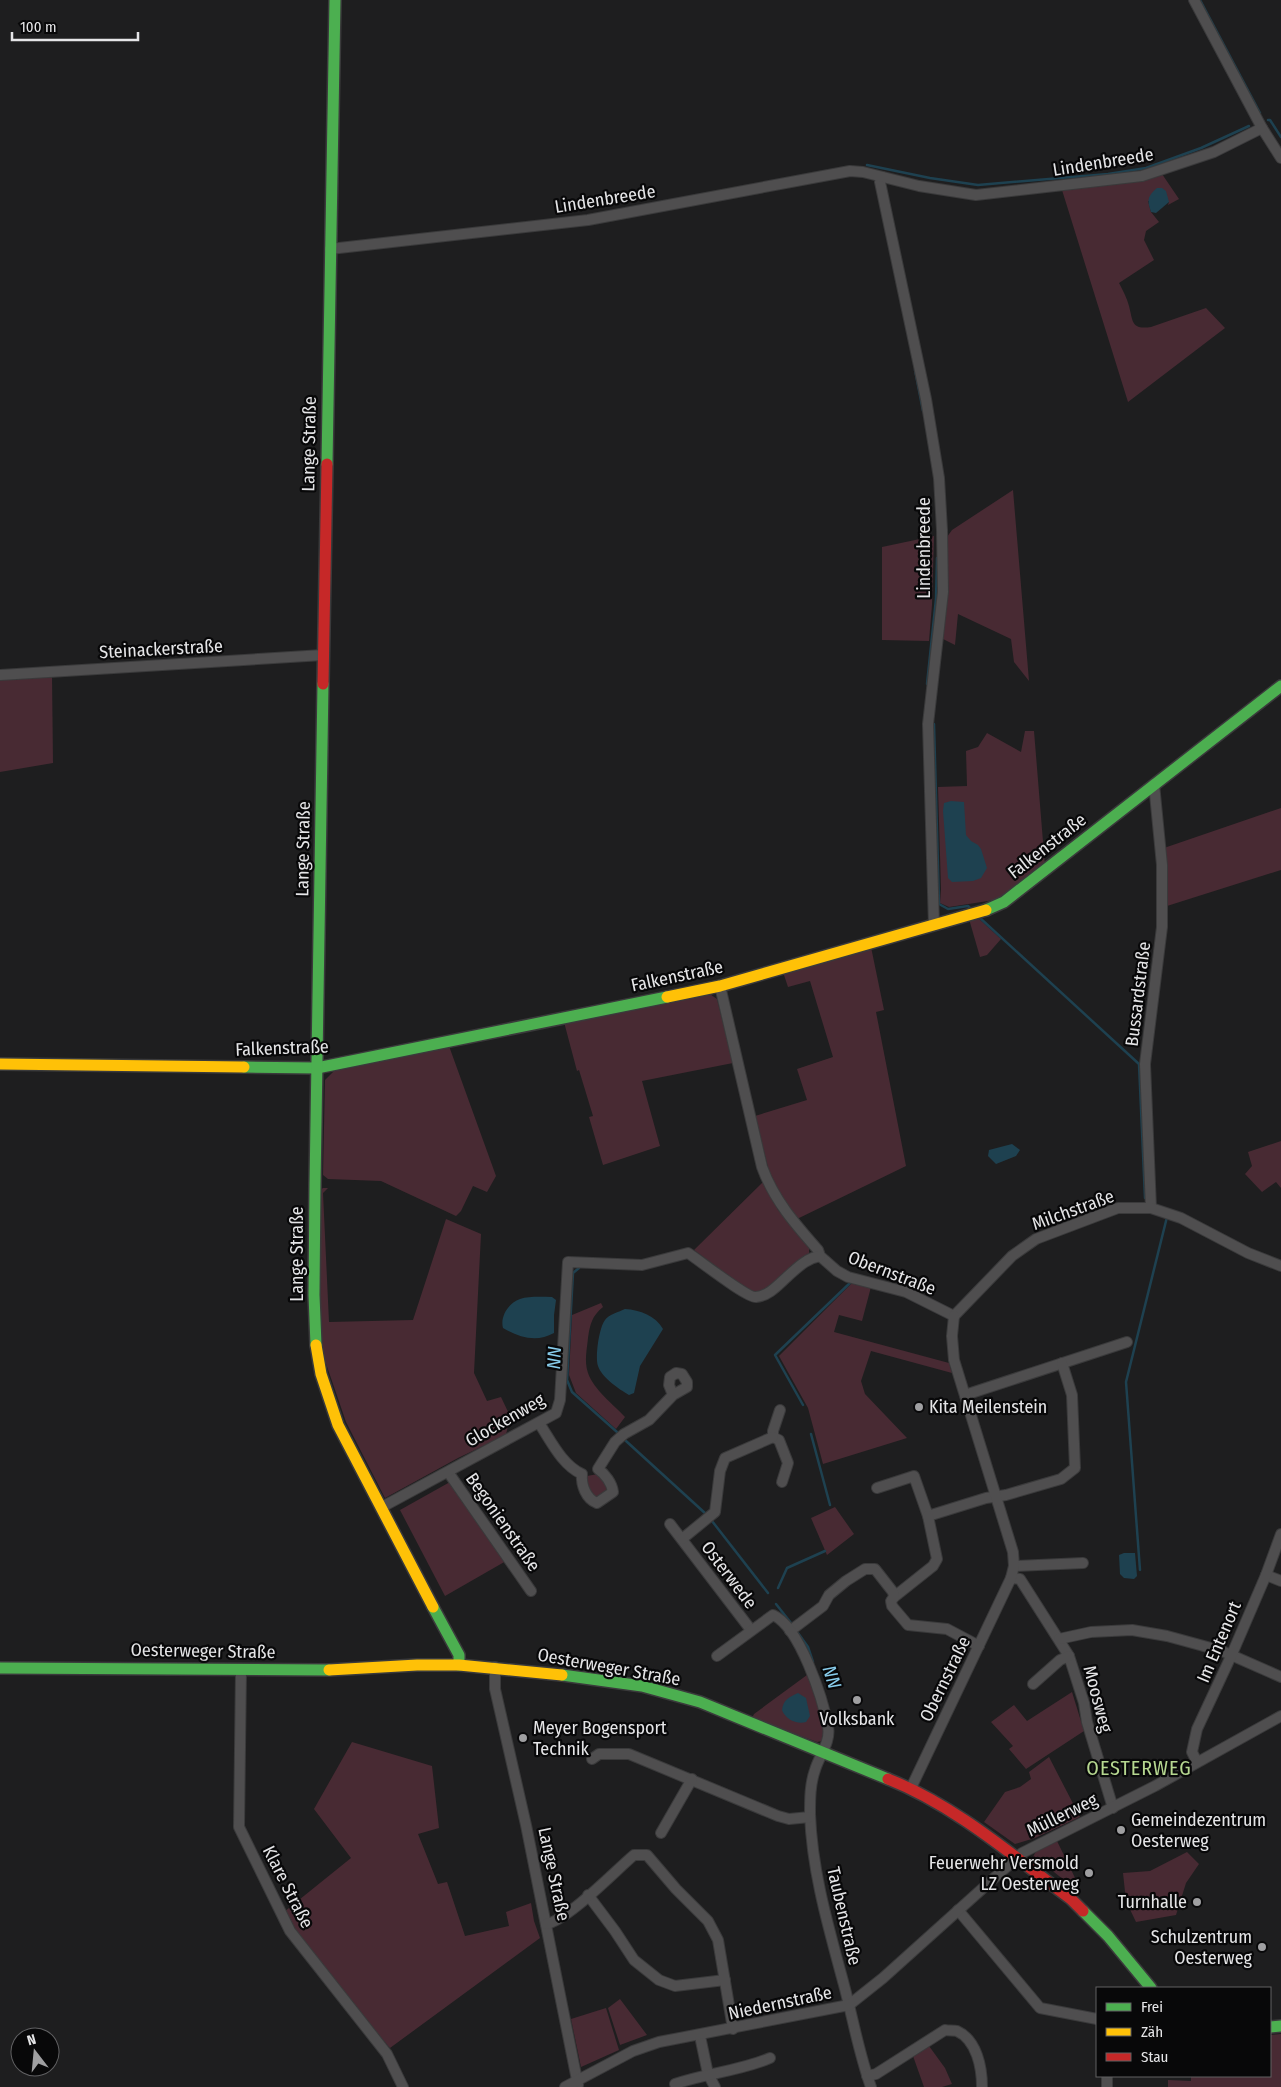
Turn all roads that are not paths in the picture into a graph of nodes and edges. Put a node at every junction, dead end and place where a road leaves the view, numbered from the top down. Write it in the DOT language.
graph roads {
  1 [pos="335,0"];
  2 [pos="1194,0"];
  3 [pos="1262,128"];
  4 [pos="1281,158"];
  5 [pos="882,177"];
  6 [pos="330,249"];
  7 [pos="323,656"];
  8 [pos="0,675"];
  9 [pos="1281,686"];
  10 [pos="1154,784"];
  11 [pos="934,925"];
  12 [pos="720,986"];
  13 [pos="0,1064"];
  14 [pos="317,1068"];
  15 [pos="1150,1208"];
  16 [pos="820,1256"];
  17 [pos="1281,1266"];
  18 [pos="954,1316"];
  19 [pos="1126,1342"];
  20 [pos="1062,1363"];
  21 [pos="673,1395"];
  22 [pos="965,1395"];
  23 [pos="780,1410"];
  24 [pos="539,1423"];
  25 [pos="773,1437"];
  26 [pos="598,1469"];
  27 [pos="448,1472"];
  28 [pos="582,1474"];
  29 [pos="782,1482"];
  30 [pos="877,1488"];
  31 [pos="996,1497"];
  32 [pos="382,1507"];
  33 [pos="928,1516"];
  34 [pos="670,1524"];
  35 [pos="1281,1534"];
  36 [pos="682,1539"];
  37 [pos="1082,1563"];
  38 [pos="1014,1566"];
  39 [pos="1266,1575"];
  40 [pos="1011,1578"];
  41 [pos="1281,1581"];
  42 [pos="531,1591"];
  43 [pos="894,1597"];
  44 [pos="751,1630"];
  45 [pos="790,1631"];
  46 [pos="1059,1639"];
  47 [pos="979,1646"];
  48 [pos="1232,1654"];
  49 [pos="717,1656"];
  50 [pos="1069,1656"];
  51 [pos="459,1665"];
  52 [pos="0,1668"];
  53 [pos="494,1668"];
  54 [pos="241,1670"];
  55 [pos="1281,1676"];
  56 [pos="1033,1684"];
  57 [pos="1281,1716"];
  58 [pos="824,1752"];
  59 [pos="592,1759"];
  60 [pos="1197,1762"];
  61 [pos="692,1780"];
  62 [pos="911,1788"];
  63 [pos="1113,1808"];
  64 [pos="810,1817"];
  65 [pos="661,1833"];
  66 [pos="1017,1858"];
  67 [pos="588,1896"];
  68 [pos="958,1910"];
  69 [pos="546,1924"];
  70 [pos="725,1980"];
  71 [pos="1150,1987"];
  72 [pos="849,2005"];
  73 [pos="1096,2019"];
  74 [pos="733,2029"];
  75 [pos="700,2036"];
  76 [pos="770,2058"];
  77 [pos="708,2074"];
  78 [pos="867,2076"];
  79 [pos="578,2084"];
  80 [pos="675,2084"];
  81 [pos="403,2087"];
  82 [pos="565,2087"];
  83 [pos="715,2087"];
  84 [pos="871,2087"];
  85 [pos="982,2087"];
  1 -- 6 [label="street, Lange Straße"];
  2 -- 3 [label="street"];
  3 -- 4 [label="street"];
  3 -- 5 [label="street, Lindenbreede"];
  5 -- 6 [label="street, Lindenbreede"];
  5 -- 11 [label="street, Lindenbreede"];
  6 -- 7 [label="street, Lange Straße"];
  7 -- 8 [label="street, Steinackerstraße"];
  7 -- 14 [label="street, Lange Straße"];
  9 -- 10 [label="street, Falkenstraße"];
  10 -- 11 [label="street, Falkenstraße"];
  10 -- 15 [label="street, Bussardstraße"];
  11 -- 12 [label="street, Falkenstraße"];
  12 -- 14 [label="street, Falkenstraße"];
  12 -- 16 [label="street, Obernstraße"];
  13 -- 14 [label="street, Falkenstraße"];
  14 -- 32 [label="street, Lange Straße"];
  15 -- 17 [label="street, Milchstraße"];
  15 -- 18 [label="street, Milchstraße"];
  16 -- 18 [label="street, Obernstraße"];
  16 -- 24 [label="street, Glockenweg"];
  18 -- 22 [label="street, Obernstraße"];
  19 -- 20 [label="street"];
  20 -- 22 [label="street"];
  20 -- 31 [label="street"];
  21 -- 26 [label="street"];
  22 -- 31 [label="street, Obernstraße"];
  23 -- 25 [label="street"];
  24 -- 27 [label="street, Glockenweg"];
  24 -- 28 [label="street"];
  25 -- 29 [label="street"];
  25 -- 36 [label="street, Osterwede"];
  26 -- 28 [label="street"];
  26 -- 28 [label="street"];
  27 -- 32 [label="street, Glockenweg"];
  27 -- 42 [label="street, Begonienstraße"];
  30 -- 33 [label="street"];
  31 -- 33 [label="street"];
  31 -- 38 [label="street, Obernstraße"];
  32 -- 51 [label="street, Lange Straße"];
  33 -- 43 [label="street"];
  34 -- 36 [label="street, Osterwede"];
  35 -- 39 [label="street, Im Entenort"];
  36 -- 44 [label="street, Osterwede"];
  37 -- 38 [label="street"];
  38 -- 40 [label="street, Obernstraße"];
  39 -- 41 [label="street"];
  39 -- 48 [label="street, Im Entenort"];
  40 -- 46 [label="street, Moosweg"];
  40 -- 47 [label="street, Obernstraße"];
  43 -- 45 [label="street"];
  43 -- 47 [label="street"];
  44 -- 45 [label="street, Osterwede"];
  44 -- 49 [label="street, Osterwede"];
  45 -- 58 [label="street, Osterwede"];
  46 -- 48 [label="street"];
  46 -- 50 [label="street, Moosweg"];
  47 -- 62 [label="street, Obernstraße"];
  48 -- 55 [label="street"];
  48 -- 60 [label="street, Im Entenort"];
  50 -- 56 [label="street, Moosweg"];
  50 -- 63 [label="street, Moosweg"];
  51 -- 53 [label="street, Oesterweger Straße"];
  51 -- 54 [label="street, Oesterweger Straße"];
  52 -- 54 [label="street, Oesterweger Straße"];
  53 -- 58 [label="street, Oesterweger Straße"];
  53 -- 69 [label="street, Lange Straße"];
  54 -- 81 [label="street, Klare Straße"];
  57 -- 60 [label="street, Müllerweg"];
  58 -- 62 [label="street, Oesterweger Straße"];
  58 -- 64 [label="street, Taubenstraße"];
  59 -- 61 [label="street"];
  60 -- 63 [label="street, Müllerweg"];
  61 -- 64 [label="street"];
  61 -- 65 [label="street"];
  62 -- 66 [label="street, Oesterweger Straße"];
  63 -- 66 [label="street, Müllerweg"];
  64 -- 72 [label="street, Taubenstraße"];
  66 -- 68 [label="street, Niedernstraße"];
  66 -- 71 [label="street, Oesterweger Straße"];
  67 -- 69 [label="street"];
  67 -- 70 [label="street"];
  67 -- 70 [label="street"];
  68 -- 72 [label="street, Niedernstraße"];
  68 -- 73 [label="street"];
  69 -- 79 [label="street, Lange Straße"];
  70 -- 74 [label="street"];
  72 -- 74 [label="street, Niedernstraße"];
  72 -- 78 [label="street, Taubenstraße"];
  74 -- 75 [label="street, Niedernstraße"];
  75 -- 77 [label="street"];
  75 -- 79 [label="street, Niedernstraße"];
  76 -- 77 [label="street"];
  77 -- 80 [label="street"];
  77 -- 83 [label="street"];
  78 -- 84 [label="street, Taubenstraße"];
  78 -- 85 [label="street"];
  79 -- 82 [label="street, Niedernstraße"];
}
